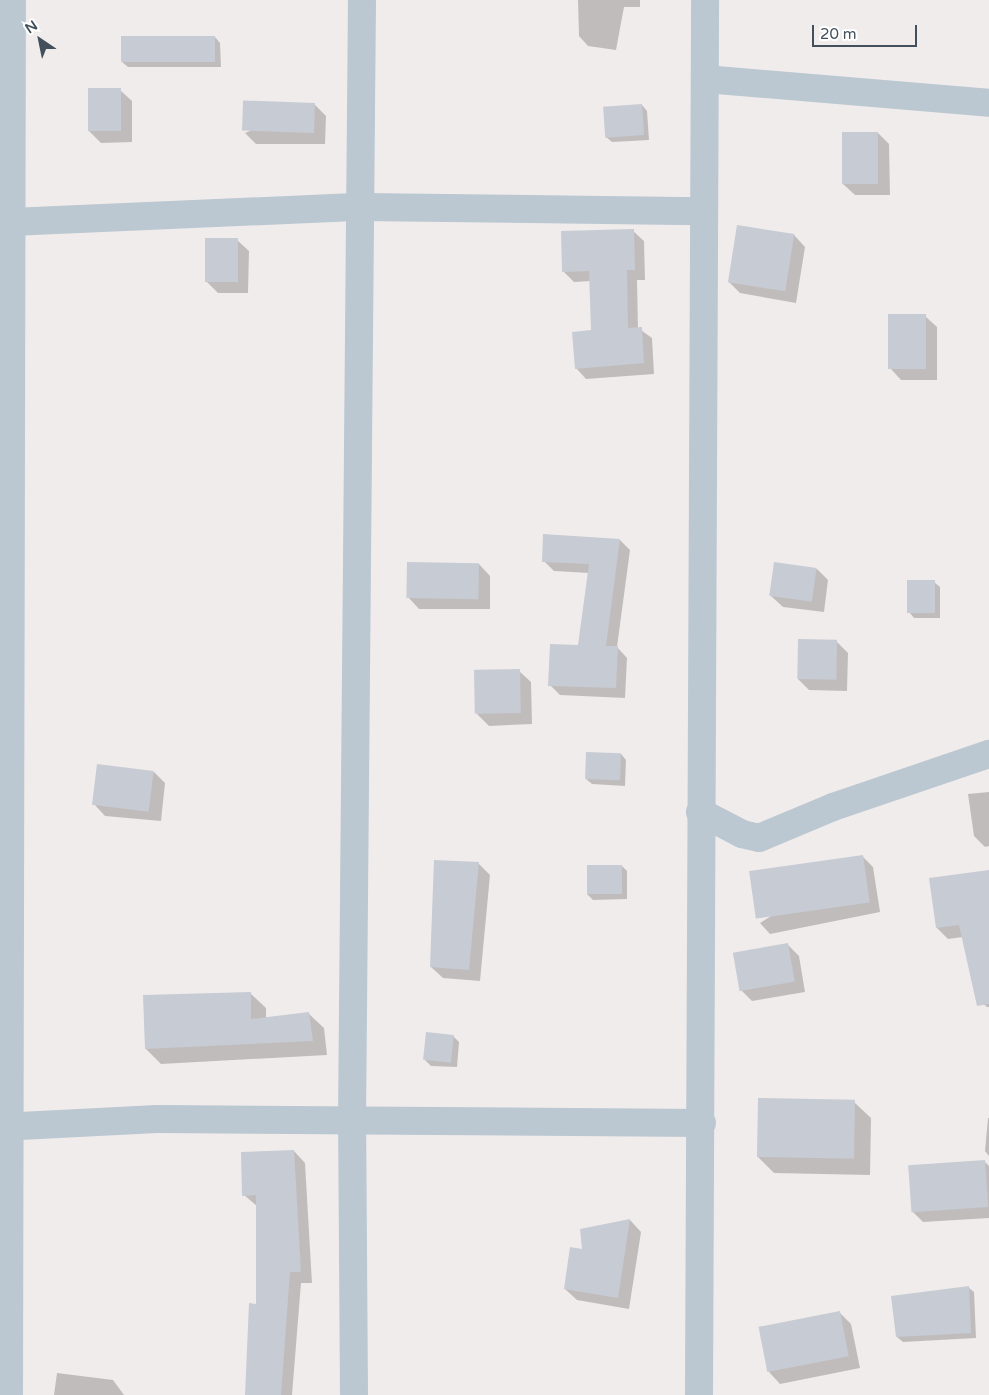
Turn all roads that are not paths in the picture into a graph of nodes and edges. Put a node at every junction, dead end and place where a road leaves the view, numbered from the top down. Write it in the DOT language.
graph roads {
  1 [pos="12,0"];
  2 [pos="362,0"];
  3 [pos="705,0"];
  4 [pos="705,79"];
  5 [pos="989,103"];
  6 [pos="361,207"];
  7 [pos="701,211"];
  8 [pos="11,222"];
  9 [pos="989,754"];
  10 [pos="700,812"];
  11 [pos="352,1122"];
  12 [pos="702,1123"];
  13 [pos="4,1127"];
  14 [pos="8,1395"];
  15 [pos="354,1395"];
  16 [pos="699,1395"];
  1 -- 8 [label="street"];
  2 -- 6 [label="street"];
  3 -- 4 [label="street"];
  4 -- 5 [label="street"];
  4 -- 7 [label="street"];
  6 -- 7 [label="street"];
  6 -- 8 [label="street"];
  6 -- 11 [label="street"];
  7 -- 10 [label="street"];
  8 -- 13 [label="street"];
  9 -- 10 [label="street"];
  10 -- 12 [label="street"];
  11 -- 12 [label="street"];
  11 -- 13 [label="street"];
  11 -- 15 [label="street"];
  12 -- 16 [label="street"];
  13 -- 14 [label="street"];
}
